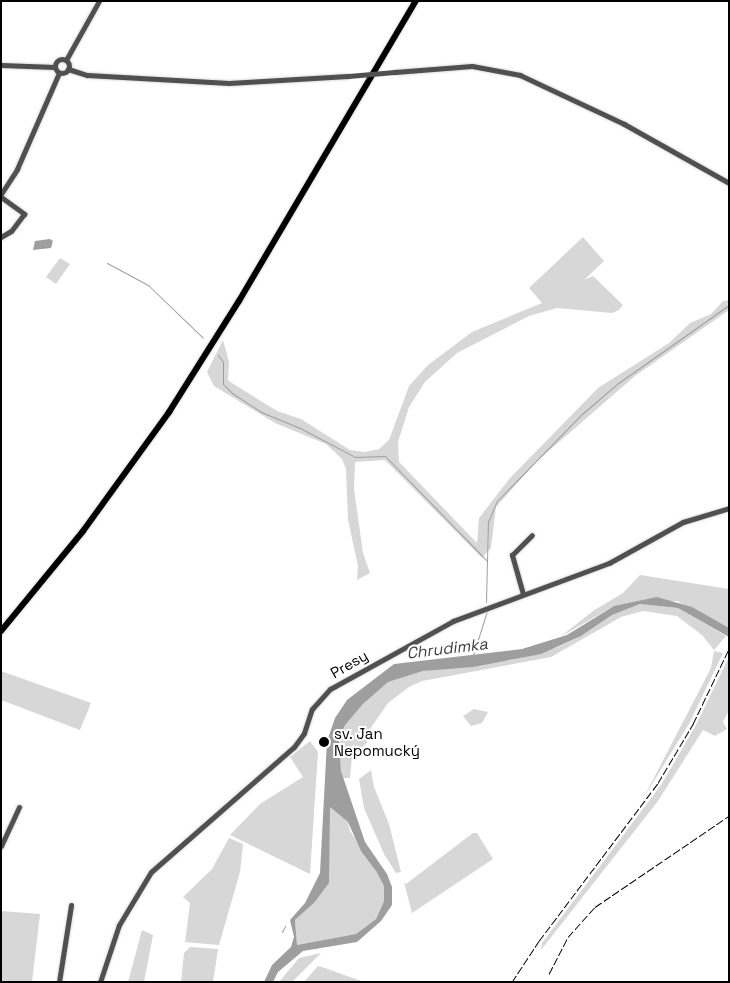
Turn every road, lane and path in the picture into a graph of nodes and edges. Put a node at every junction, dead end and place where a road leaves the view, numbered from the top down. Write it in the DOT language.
graph roads {
  1 [pos="100,1"];
  2 [pos="416,1"];
  3 [pos="66,60"];
  4 [pos="1,65"];
  5 [pos="55,67"];
  6 [pos="68,69"];
  7 [pos="59,73"];
  8 [pos="729,183"];
  9 [pos="1,196"];
  10 [pos="1,237"];
  11 [pos="729,508"];
  12 [pos="532,534"];
  13 [pos="523,594"];
  14 [pos="1,631"];
  15 [pos="18,807"];
  16 [pos="1,846"];
  17 [pos="71,905"];
  18 [pos="60,982"];
  19 [pos="100,982"];
  1 -- 3 [label="street"];
  2 -- 14 [label="main road"];
  3 -- 5 [label="street"];
  3 -- 6 [label="street"];
  4 -- 5 [label="street"];
  5 -- 7 [label="street"];
  6 -- 7 [label="street"];
  6 -- 8 [label="street, bridge"];
  7 -- 9 [label="street"];
  9 -- 10 [label="street"];
  11 -- 13 [label="street, Presy"];
  12 -- 13 [label="street"];
  13 -- 19 [label="street, Presy"];
  15 -- 16 [label="street"];
  17 -- 18 [label="street"];
}
